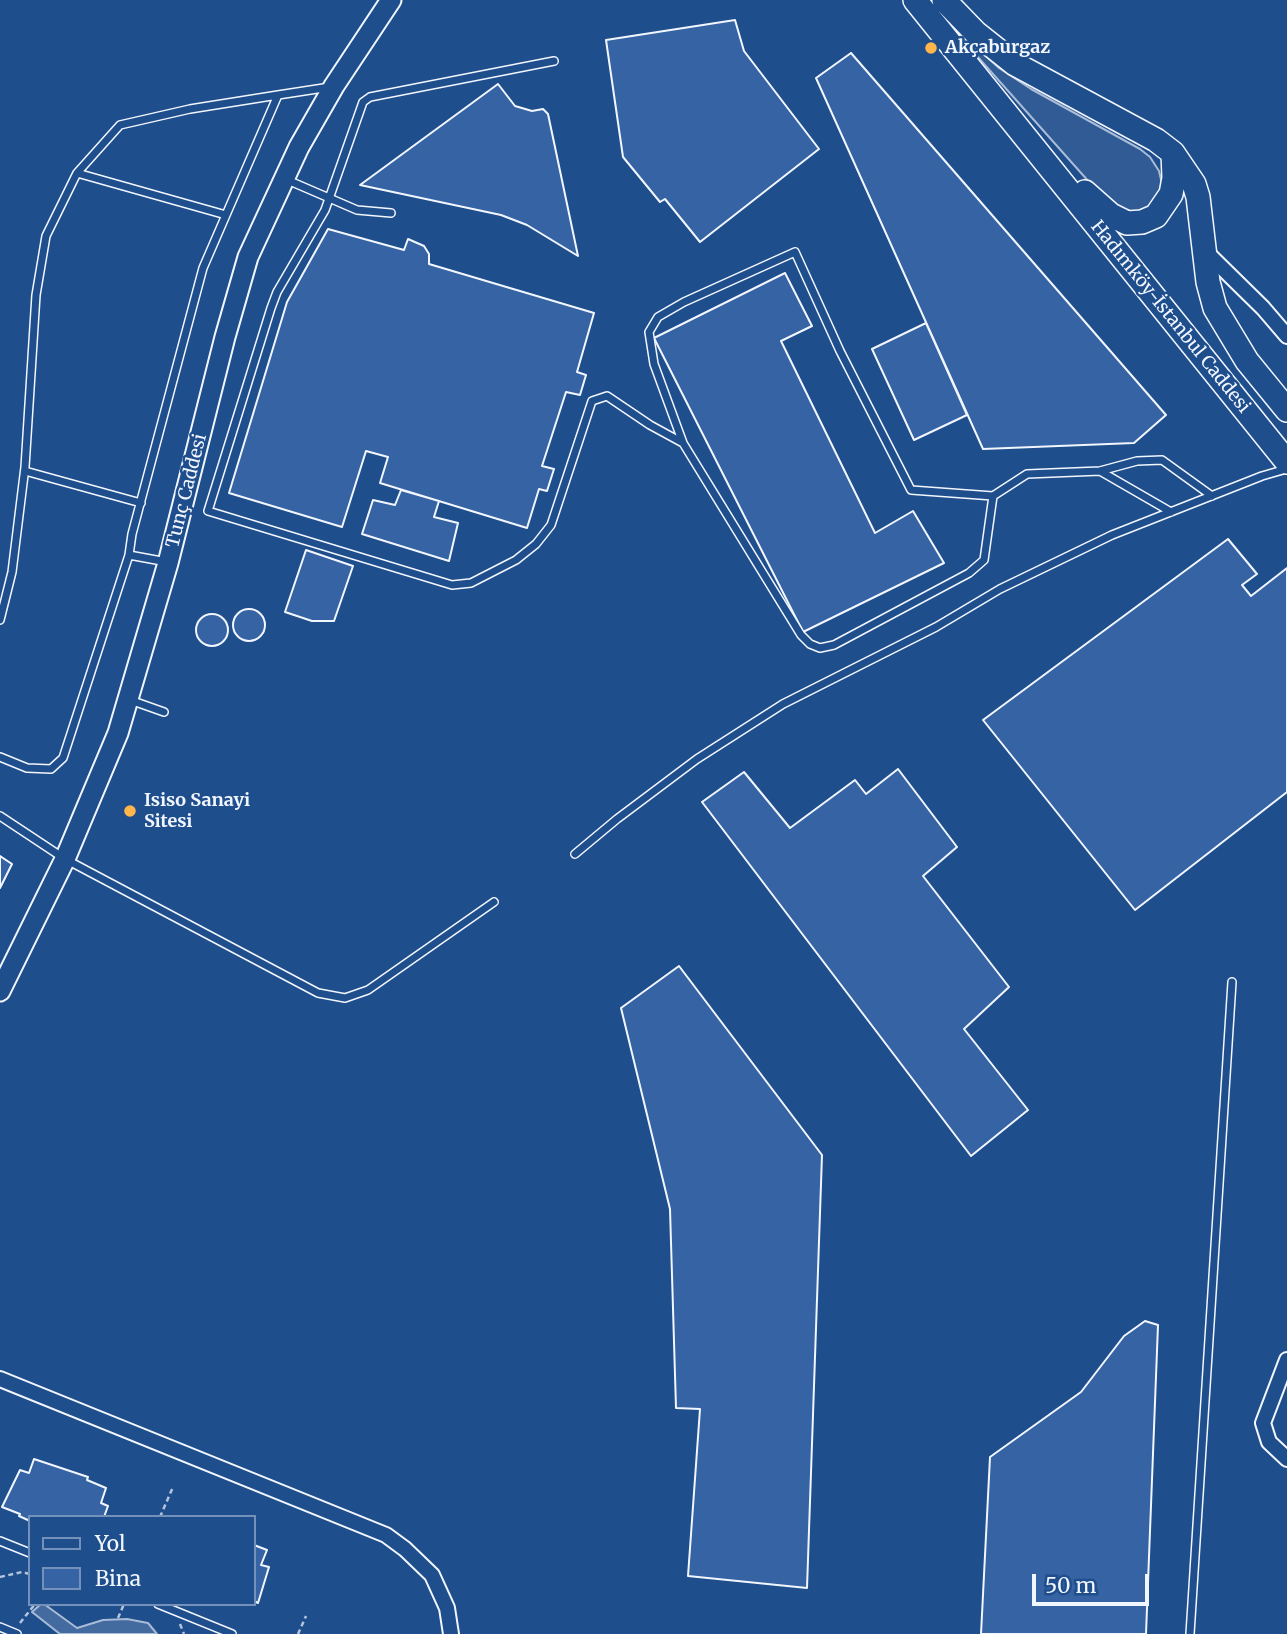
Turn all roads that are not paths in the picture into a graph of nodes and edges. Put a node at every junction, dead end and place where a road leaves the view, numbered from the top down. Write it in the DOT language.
graph roads {
  1 [pos="391,0"];
  2 [pos="915,0"];
  3 [pos="944,0"];
  4 [pos="554,61"];
  5 [pos="334,86"];
  6 [pos="278,95"];
  7 [pos="1172,153"];
  8 [pos="1055,171"];
  9 [pos="77,173"];
  10 [pos="284,179"];
  11 [pos="329,200"];
  12 [pos="391,213"];
  13 [pos="226,215"];
  14 [pos="1205,250"];
  15 [pos="1287,336"];
  16 [pos="1287,410"];
  17 [pos="683,443"];
  18 [pos="1287,462"];
  19 [pos="1287,468"];
  20 [pos="25,471"];
  21 [pos="1100,471"];
  22 [pos="993,496"];
  23 [pos="1212,496"];
  24 [pos="141,503"];
  25 [pos="1171,512"];
  26 [pos="129,555"];
  27 [pos="169,563"];
  28 [pos="0,620"];
  29 [pos="129,700"];
  30 [pos="164,712"];
  31 [pos="0,757"];
  32 [pos="0,816"];
  33 [pos="575,854"];
  34 [pos="65,859"];
  35 [pos="494,902"];
  36 [pos="1232,982"];
  37 [pos="0,991"];
  38 [pos="1287,1360"];
  39 [pos="0,1379"];
  40 [pos="1287,1459"];
  41 [pos="0,1541"];
  42 [pos="28,1552"];
  43 [pos="163,1606"];
  44 [pos="0,1627"];
  45 [pos="15,1633"];
  46 [pos="232,1634"];
  47 [pos="451,1634"];
  48 [pos="1190,1634"];
  1 -- 5 [label="main road, Tunç Caddesi"];
  2 -- 8 [label="main road"];
  3 -- 7 [label="main road"];
  4 -- 11 [label="lane"];
  5 -- 6 [label="lane"];
  5 -- 10 [label="main road, Tunç Caddesi"];
  6 -- 9 [label="lane"];
  6 -- 13 [label="lane"];
  7 -- 8 [label="main road"];
  7 -- 14 [label="main road, Hadımköy-İstanbul Caddesi"];
  8 -- 18 [label="main road, Hadımköy-İstanbul Caddesi"];
  9 -- 13 [label="lane"];
  9 -- 20 [label="lane"];
  10 -- 11 [label="lane"];
  10 -- 27 [label="main road, Tunç Caddesi"];
  11 -- 12 [label="lane"];
  11 -- 17 [label="lane"];
  13 -- 24 [label="lane"];
  14 -- 15 [label="street"];
  14 -- 16 [label="main road, Hadımköy-İstanbul Caddesi"];
  17 -- 22 [label="lane"];
  17 -- 22 [label="lane"];
  19 -- 23 [label="lane"];
  20 -- 24 [label="lane"];
  20 -- 28 [label="lane"];
  21 -- 22 [label="lane"];
  21 -- 23 [label="lane"];
  21 -- 25 [label="lane"];
  23 -- 25 [label="lane"];
  24 -- 26 [label="lane"];
  25 -- 33 [label="lane"];
  26 -- 27 [label="lane"];
  26 -- 31 [label="lane"];
  27 -- 29 [label="main road, Tunç Caddesi"];
  29 -- 30 [label="lane"];
  29 -- 34 [label="main road, Tunç Caddesi"];
  32 -- 34 [label="lane"];
  34 -- 35 [label="lane"];
  34 -- 37 [label="main road, Tunç Caddesi"];
  36 -- 48 [label="lane"];
  38 -- 40 [label="street"];
  39 -- 47 [label="street"];
  41 -- 42 [label="lane"];
  43 -- 46 [label="lane"];
  44 -- 45 [label="lane"];
}
